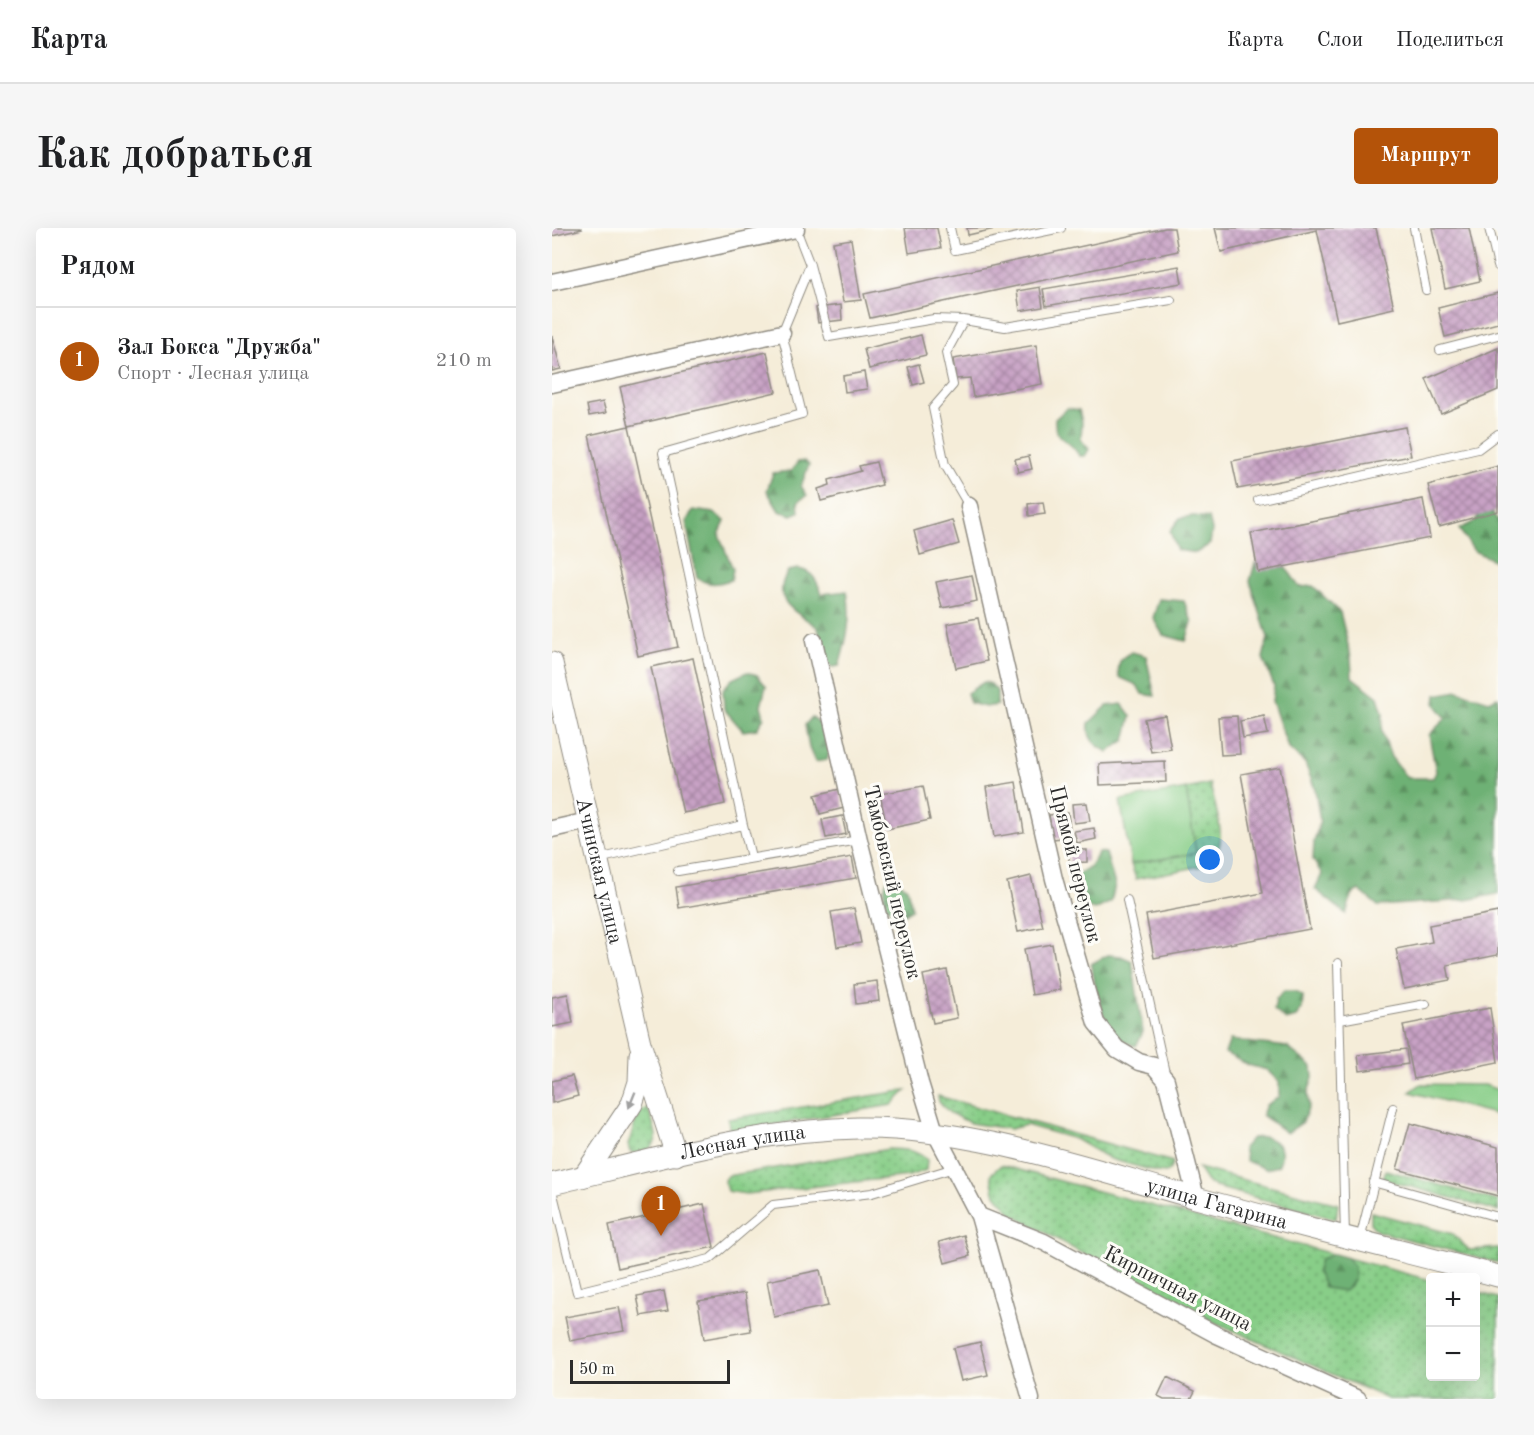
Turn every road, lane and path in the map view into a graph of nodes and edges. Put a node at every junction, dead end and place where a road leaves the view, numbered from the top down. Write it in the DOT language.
graph roads {
  1 [pos="950,228"];
  2 [pos="1061,228"];
  3 [pos="1414,228"];
  4 [pos="1489,228"];
  5 [pos="796,229"];
  6 [pos="810,265"];
  7 [pos="1498,266"];
  8 [pos="552,282"];
  9 [pos="1426,290"];
  10 [pos="1172,300"];
  11 [pos="964,320"];
  12 [pos="782,333"];
  13 [pos="1498,335"];
  14 [pos="1440,350"];
  15 [pos="552,384"];
  16 [pos="1498,434"];
  17 [pos="1258,500"];
  18 [pos="969,506"];
  19 [pos="814,641"];
  20 [pos="552,663"];
  21 [pos="588,821"];
  22 [pos="744,825"];
  23 [pos="552,829"];
  24 [pos="859,840"];
  25 [pos="751,857"];
  26 [pos="596,860"];
  27 [pos="678,871"];
  28 [pos="1126,900"];
  29 [pos="1338,963"];
  30 [pos="1426,1004"];
  31 [pos="1340,1020"];
  32 [pos="640,1043"];
  33 [pos="1166,1080"];
  34 [pos="1393,1108"];
  35 [pos="935,1132"];
  36 [pos="676,1155"];
  37 [pos="954,1168"];
  38 [pos="584,1176"];
  39 [pos="1373,1182"];
  40 [pos="552,1184"];
  41 [pos="552,1190"];
  42 [pos="1196,1198"];
  43 [pos="979,1216"];
  44 [pos="1498,1217"];
  45 [pos="1352,1238"];
  46 [pos="1498,1276"];
  47 [pos="1031,1399"];
  48 [pos="1358,1399"];
  1 -- 2 [label="lane"];
  3 -- 9 [label="lane"];
  4 -- 7 [label="lane"];
  5 -- 6 [label="lane"];
  5 -- 8 [label="street"];
  6 -- 11 [label="lane"];
  6 -- 12 [label="lane"];
  10 -- 11 [label="lane"];
  11 -- 18 [label="lane"];
  12 -- 15 [label="street"];
  12 -- 22 [label="lane"];
  13 -- 14 [label="lane"];
  16 -- 17 [label="lane"];
  18 -- 33 [label="street, Прямой переулок"];
  19 -- 24 [label="street, Тамбовский переулок"];
  20 -- 21 [label="street, Ачинская улица"];
  21 -- 23 [label="street"];
  21 -- 26 [label="street, Ачинская улица"];
  22 -- 25 [label="lane"];
  22 -- 26 [label="lane"];
  24 -- 25 [label="lane"];
  24 -- 35 [label="street, Тамбовский переулок"];
  25 -- 27 [label="lane"];
  26 -- 32 [label="street, Ачинская улица"];
  28 -- 33 [label="lane"];
  29 -- 31 [label="lane"];
  30 -- 31 [label="lane"];
  31 -- 45 [label="lane"];
  32 -- 36 [label="street, Ачинская улица"];
  32 -- 38 [label="street, Ачинская улица, one-way"];
  33 -- 42 [label="street"];
  34 -- 39 [label="lane"];
  35 -- 36 [label="street, Лесная улица"];
  35 -- 37 [label="street, Тамбовский переулок"];
  35 -- 42 [label="street, улица Гагарина"];
  36 -- 38 [label="street, Лесная улица"];
  37 -- 41 [label="lane"];
  37 -- 43 [label="street, Тамбовский переулок"];
  38 -- 40 [label="street, Лесная улица"];
  39 -- 44 [label="lane"];
  39 -- 45 [label="lane"];
  42 -- 45 [label="street, улица Гагарина"];
  43 -- 47 [label="street, Тамбовский переулок"];
  43 -- 48 [label="street, Кирпичная улица"];
  45 -- 46 [label="street, улица Гагарина"];
}
